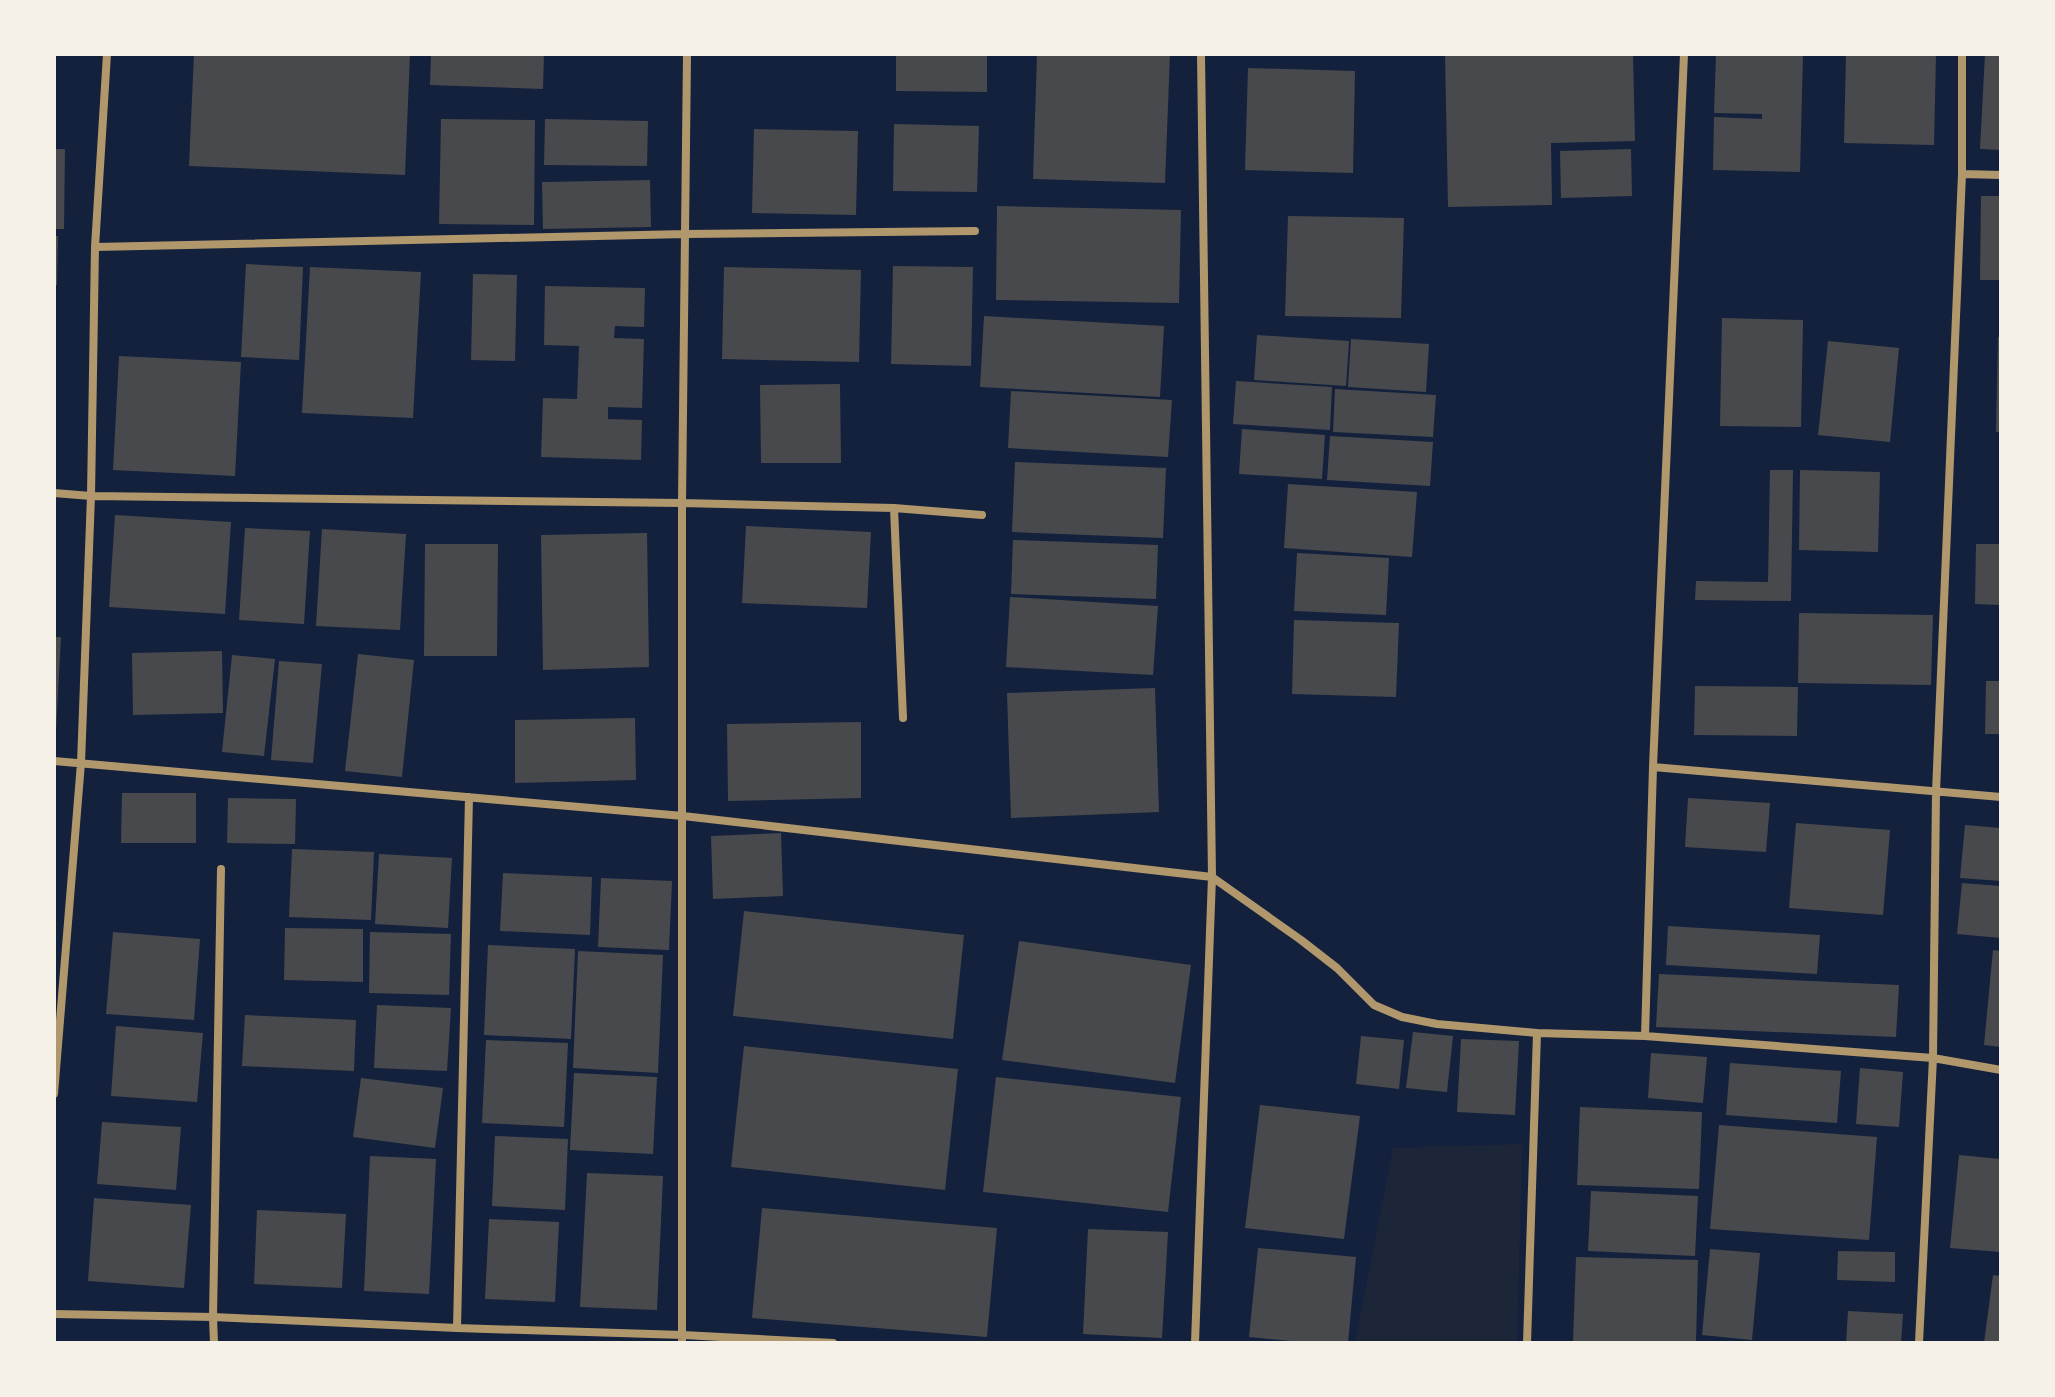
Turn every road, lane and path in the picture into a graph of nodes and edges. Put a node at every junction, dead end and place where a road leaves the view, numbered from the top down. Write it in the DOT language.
graph roads {
  1 [pos="107,54"];
  2 [pos="687,54"];
  3 [pos="1201,54"];
  4 [pos="1684,54"];
  5 [pos="1962,54"];
  6 [pos="1962,174"];
  7 [pos="2001,175"];
  8 [pos="975,231"];
  9 [pos="686,234"];
  10 [pos="95,247"];
  11 [pos="54,493"];
  12 [pos="91,496"];
  13 [pos="682,503"];
  14 [pos="894,508"];
  15 [pos="982,515"];
  16 [pos="903,718"];
  17 [pos="54,761"];
  18 [pos="81,763"];
  19 [pos="1653,767"];
  20 [pos="1936,792"];
  21 [pos="469,797"];
  22 [pos="2001,797"];
  23 [pos="683,816"];
  24 [pos="221,869"];
  25 [pos="1212,877"];
  26 [pos="1537,1033"];
  27 [pos="1645,1036"];
  28 [pos="1933,1058"];
  29 [pos="2001,1070"];
  30 [pos="54,1094"];
  31 [pos="54,1314"];
  32 [pos="213,1317"];
  33 [pos="457,1328"];
  34 [pos="682,1339"];
  35 [pos="214,1343"];
  36 [pos="833,1343"];
  37 [pos="1195,1343"];
  38 [pos="1527,1343"];
  39 [pos="1919,1343"];
  1 -- 10 [label="street"];
  2 -- 9 [label="street"];
  3 -- 25 [label="street"];
  4 -- 19 [label="street"];
  5 -- 6 [label="street"];
  6 -- 7 [label="street"];
  6 -- 20 [label="street"];
  8 -- 9 [label="street"];
  9 -- 10 [label="street"];
  9 -- 13 [label="street"];
  10 -- 12 [label="street"];
  11 -- 12 [label="street"];
  12 -- 13 [label="street"];
  12 -- 18 [label="street"];
  13 -- 14 [label="street"];
  13 -- 23 [label="street"];
  14 -- 15 [label="street"];
  14 -- 16 [label="street"];
  17 -- 18 [label="street"];
  18 -- 21 [label="street"];
  18 -- 30 [label="street"];
  19 -- 20 [label="street"];
  19 -- 27 [label="street"];
  20 -- 22 [label="street"];
  20 -- 28 [label="street"];
  21 -- 23 [label="street"];
  21 -- 33 [label="street"];
  23 -- 25 [label="street"];
  23 -- 34 [label="street"];
  24 -- 32 [label="street"];
  25 -- 26 [label="street"];
  25 -- 37 [label="street"];
  26 -- 27 [label="street"];
  26 -- 38 [label="street"];
  27 -- 28 [label="street"];
  28 -- 29 [label="street"];
  28 -- 39 [label="street"];
  31 -- 32 [label="street"];
  32 -- 33 [label="street"];
  32 -- 35 [label="street"];
  33 -- 34 [label="street"];
  34 -- 36 [label="street"];
}
